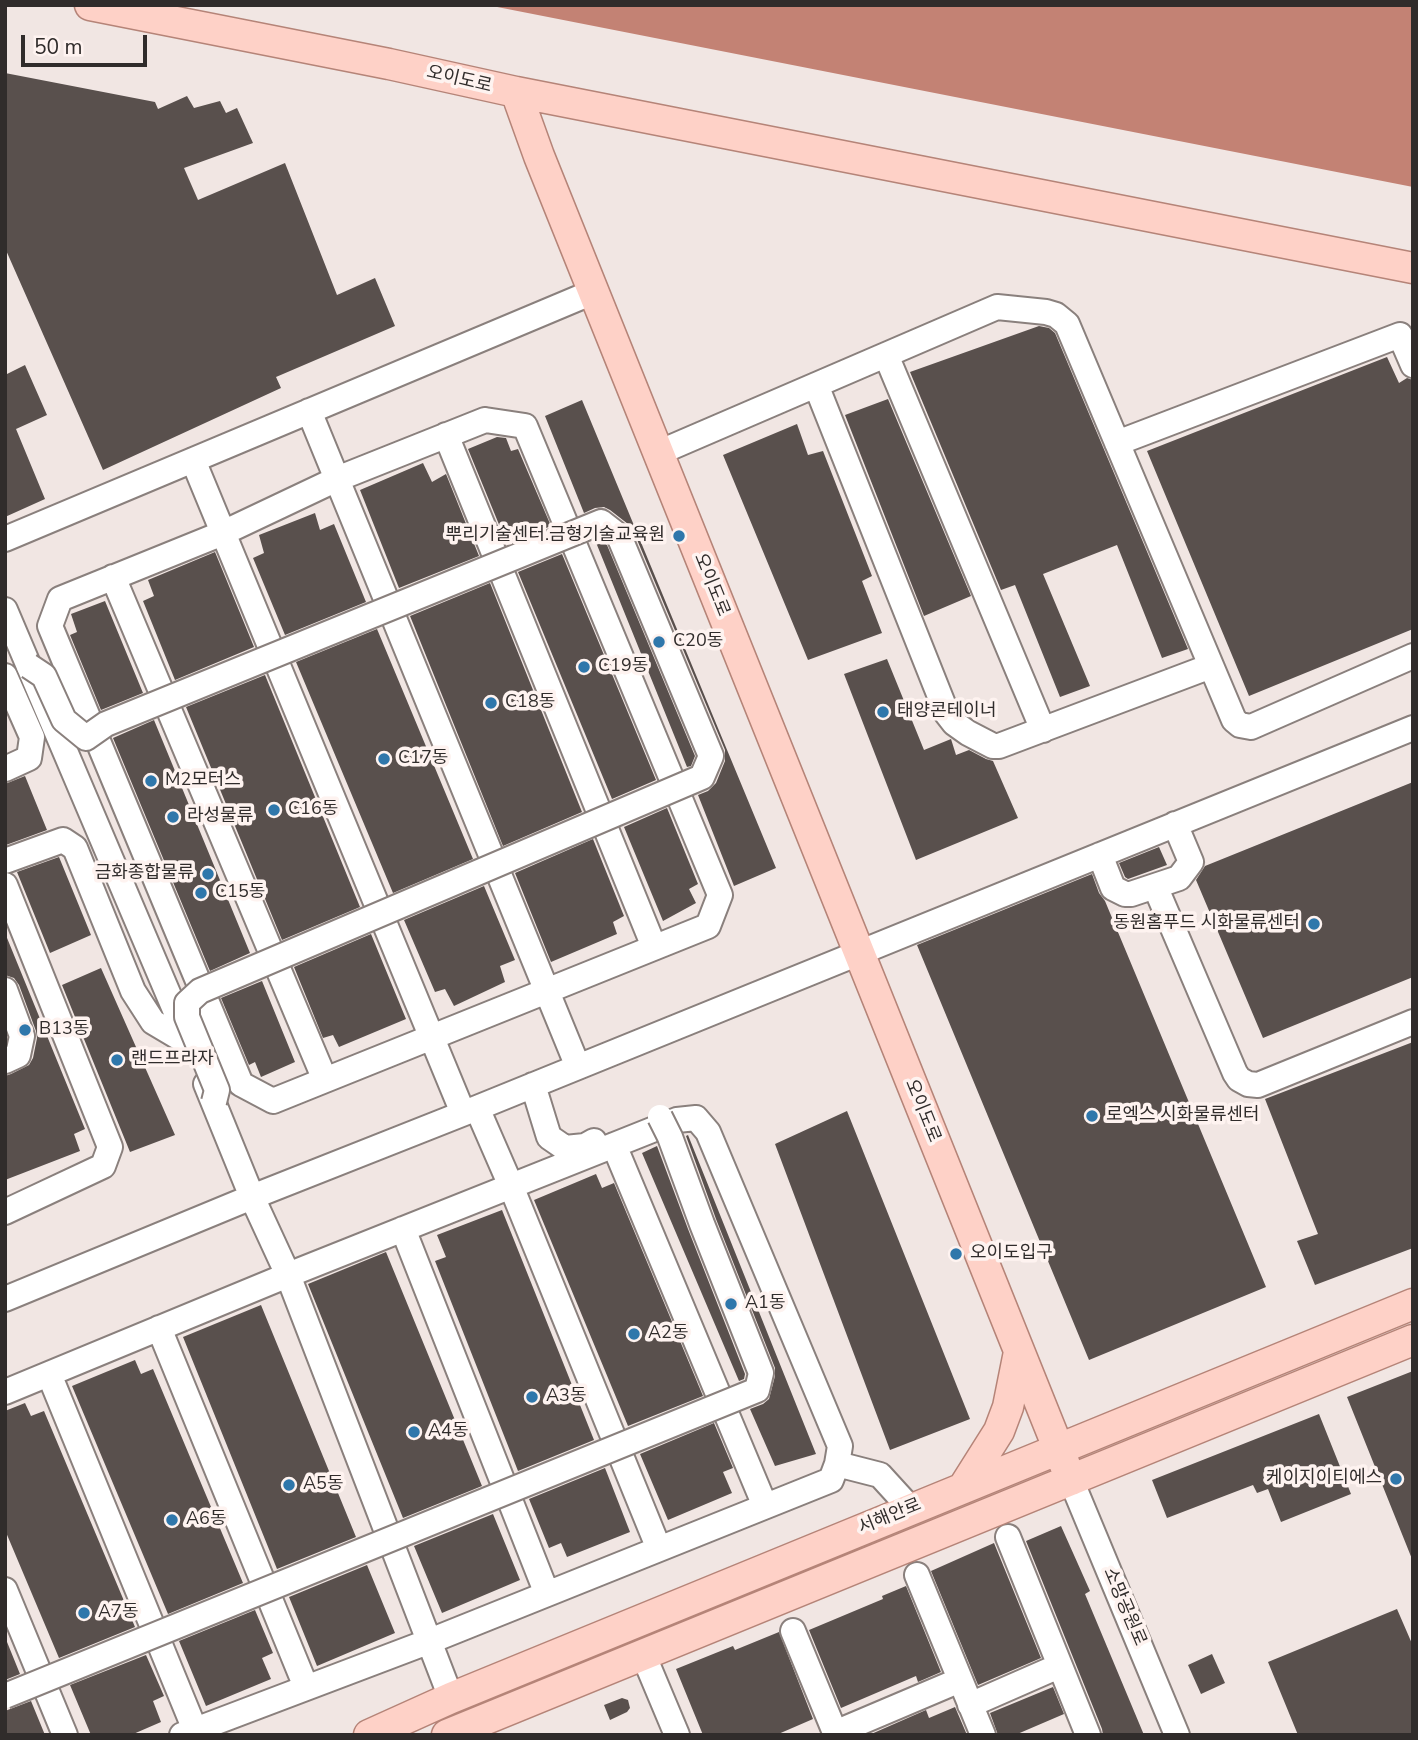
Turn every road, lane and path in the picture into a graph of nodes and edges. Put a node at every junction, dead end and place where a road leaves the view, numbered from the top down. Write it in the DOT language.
graph roads {
  1 [pos="90,5"];
  2 [pos="516,92"];
  3 [pos="1413,268"];
  4 [pos="593,292"];
  5 [pos="886,355"];
  6 [pos="1413,365"];
  7 [pos="816,385"];
  8 [pos="309,411"];
  9 [pos="446,435"];
  10 [pos="1117,443"];
  11 [pos="658,453"];
  12 [pos="193,460"];
  13 [pos="337,479"];
  14 [pos="223,533"];
  15 [pos="5,539"];
  16 [pos="113,577"];
  17 [pos="5,610"];
  18 [pos="1413,656"];
  19 [pos="29,666"];
  20 [pos="1211,666"];
  21 [pos="5,676"];
  22 [pos="1413,728"];
  23 [pos="1043,730"];
  24 [pos="5,769"];
  25 [pos="1175,824"];
  26 [pos="1100,855"];
  27 [pos="6,861"];
  28 [pos="5,885"];
  29 [pos="1155,886"];
  30 [pos="654,947"];
  31 [pos="859,952"];
  32 [pos="5,990"];
  33 [pos="547,991"];
  34 [pos="1413,1022"];
  35 [pos="432,1036"];
  36 [pos="190,1044"];
  37 [pos="5,1061"];
  38 [pos="578,1067"];
  39 [pos="325,1080"];
  40 [pos="533,1085"];
  41 [pos="214,1102"];
  42 [pos="470,1111"];
  43 [pos="614,1145"];
  44 [pos="511,1186"];
  45 [pos="253,1197"];
  46 [pos="5,1212"];
  47 [pos="403,1229"];
  48 [pos="288,1275"];
  49 [pos="5,1300"];
  50 [pos="1413,1304"];
  51 [pos="159,1328"];
  52 [pos="1413,1340"];
  53 [pos="1020,1352"];
  54 [pos="49,1374"];
  55 [pos="5,1392"];
  56 [pos="1058,1449"];
  57 [pos="837,1464"];
  58 [pos="1071,1480"];
  59 [pos="963,1488"];
  60 [pos="765,1506"];
  61 [pos="911,1509"];
  62 [pos="1008,1537"];
  63 [pos="659,1549"];
  64 [pos="917,1575"];
  65 [pos="5,1590"];
  66 [pos="547,1594"];
  67 [pos="793,1631"];
  68 [pos="430,1641"];
  69 [pos="643,1654"];
  70 [pos="1059,1666"];
  71 [pos="960,1680"];
  72 [pos="306,1687"];
  73 [pos="5,1696"];
  74 [pos="450,1698"];
  75 [pos="970,1705"];
  76 [pos="188,1732"];
  77 [pos="835,1734"];
  78 [pos="65,1735"];
  79 [pos="369,1735"];
  80 [pos="447,1735"];
  81 [pos="677,1735"];
  82 [pos="983,1735"];
  83 [pos="1087,1735"];
  84 [pos="1177,1735"];
  1 -- 2 [label="main road, 오이도로"];
  2 -- 3 [label="main road"];
  2 -- 4 [label="main road, 오이도로"];
  4 -- 8 [label="street"];
  4 -- 11 [label="main road, 오이도로"];
  5 -- 7 [label="street"];
  5 -- 10 [label="street"];
  5 -- 23 [label="street"];
  6 -- 10 [label="street"];
  7 -- 11 [label="street"];
  7 -- 23 [label="street"];
  8 -- 12 [label="street"];
  8 -- 13 [label="street"];
  9 -- 13 [label="street"];
  9 -- 30 [label="street"];
  9 -- 30 [label="street"];
  10 -- 20 [label="street"];
  11 -- 31 [label="main road, 오이도로"];
  12 -- 14 [label="street"];
  12 -- 15 [label="street"];
  13 -- 14 [label="street"];
  13 -- 33 [label="street"];
  14 -- 16 [label="street"];
  14 -- 35 [label="street"];
  16 -- 39 [label="street"];
  16 -- 39 [label="street"];
  17 -- 19 [label="street"];
  18 -- 20 [label="street"];
  19 -- 36 [label="street"];
  19 -- 41 [label="street, bridge"];
  20 -- 23 [label="street"];
  21 -- 24 [label="street"];
  22 -- 25 [label="street"];
  25 -- 26 [label="street"];
  25 -- 29 [label="street"];
  26 -- 29 [label="street"];
  26 -- 31 [label="street"];
  27 -- 36 [label="street"];
  28 -- 46 [label="street"];
  29 -- 34 [label="street"];
  30 -- 33 [label="street"];
  31 -- 38 [label="street"];
  31 -- 53 [label="main road, 오이도로"];
  32 -- 37 [label="street"];
  33 -- 35 [label="street"];
  33 -- 38 [label="street"];
  35 -- 39 [label="street"];
  35 -- 42 [label="street"];
  36 -- 41 [label="street"];
  38 -- 40 [label="street"];
  40 -- 42 [label="street"];
  40 -- 73 [label="street, bridge"];
  41 -- 45 [label="street"];
  42 -- 44 [label="street"];
  42 -- 45 [label="street"];
  43 -- 44 [label="street"];
  43 -- 57 [label="street"];
  43 -- 60 [label="street"];
  44 -- 47 [label="street"];
  44 -- 63 [label="street"];
  45 -- 48 [label="street"];
  45 -- 49 [label="street"];
  47 -- 48 [label="street"];
  47 -- 66 [label="street"];
  48 -- 51 [label="street"];
  48 -- 68 [label="street"];
  50 -- 56 [label="main road, 서해안로"];
  51 -- 54 [label="street"];
  51 -- 72 [label="street"];
  52 -- 58 [label="main road, 서해안로"];
  53 -- 56 [label="main road, 오이도로"];
  53 -- 59 [label="main road"];
  54 -- 55 [label="street"];
  54 -- 76 [label="street"];
  56 -- 58 [label="main road, 오이도로"];
  56 -- 59 [label="main road, 서해안로"];
  57 -- 60 [label="street"];
  57 -- 61 [label="street"];
  58 -- 69 [label="main road, 서해안로"];
  58 -- 84 [label="street, 소망공원로"];
  59 -- 61 [label="main road, 서해안로"];
  60 -- 63 [label="street"];
  61 -- 74 [label="main road, 서해안로"];
  62 -- 70 [label="street"];
  63 -- 66 [label="street"];
  64 -- 71 [label="street"];
  65 -- 78 [label="street"];
  66 -- 68 [label="street"];
  67 -- 77 [label="street"];
  68 -- 72 [label="street"];
  68 -- 74 [label="street"];
  69 -- 80 [label="main road, 서해안로"];
  69 -- 81 [label="street"];
  70 -- 75 [label="street"];
  70 -- 83 [label="street"];
  71 -- 75 [label="street"];
  71 -- 77 [label="street"];
  72 -- 76 [label="street"];
  74 -- 79 [label="main road, 서해안로"];
  75 -- 82 [label="street"];
}
